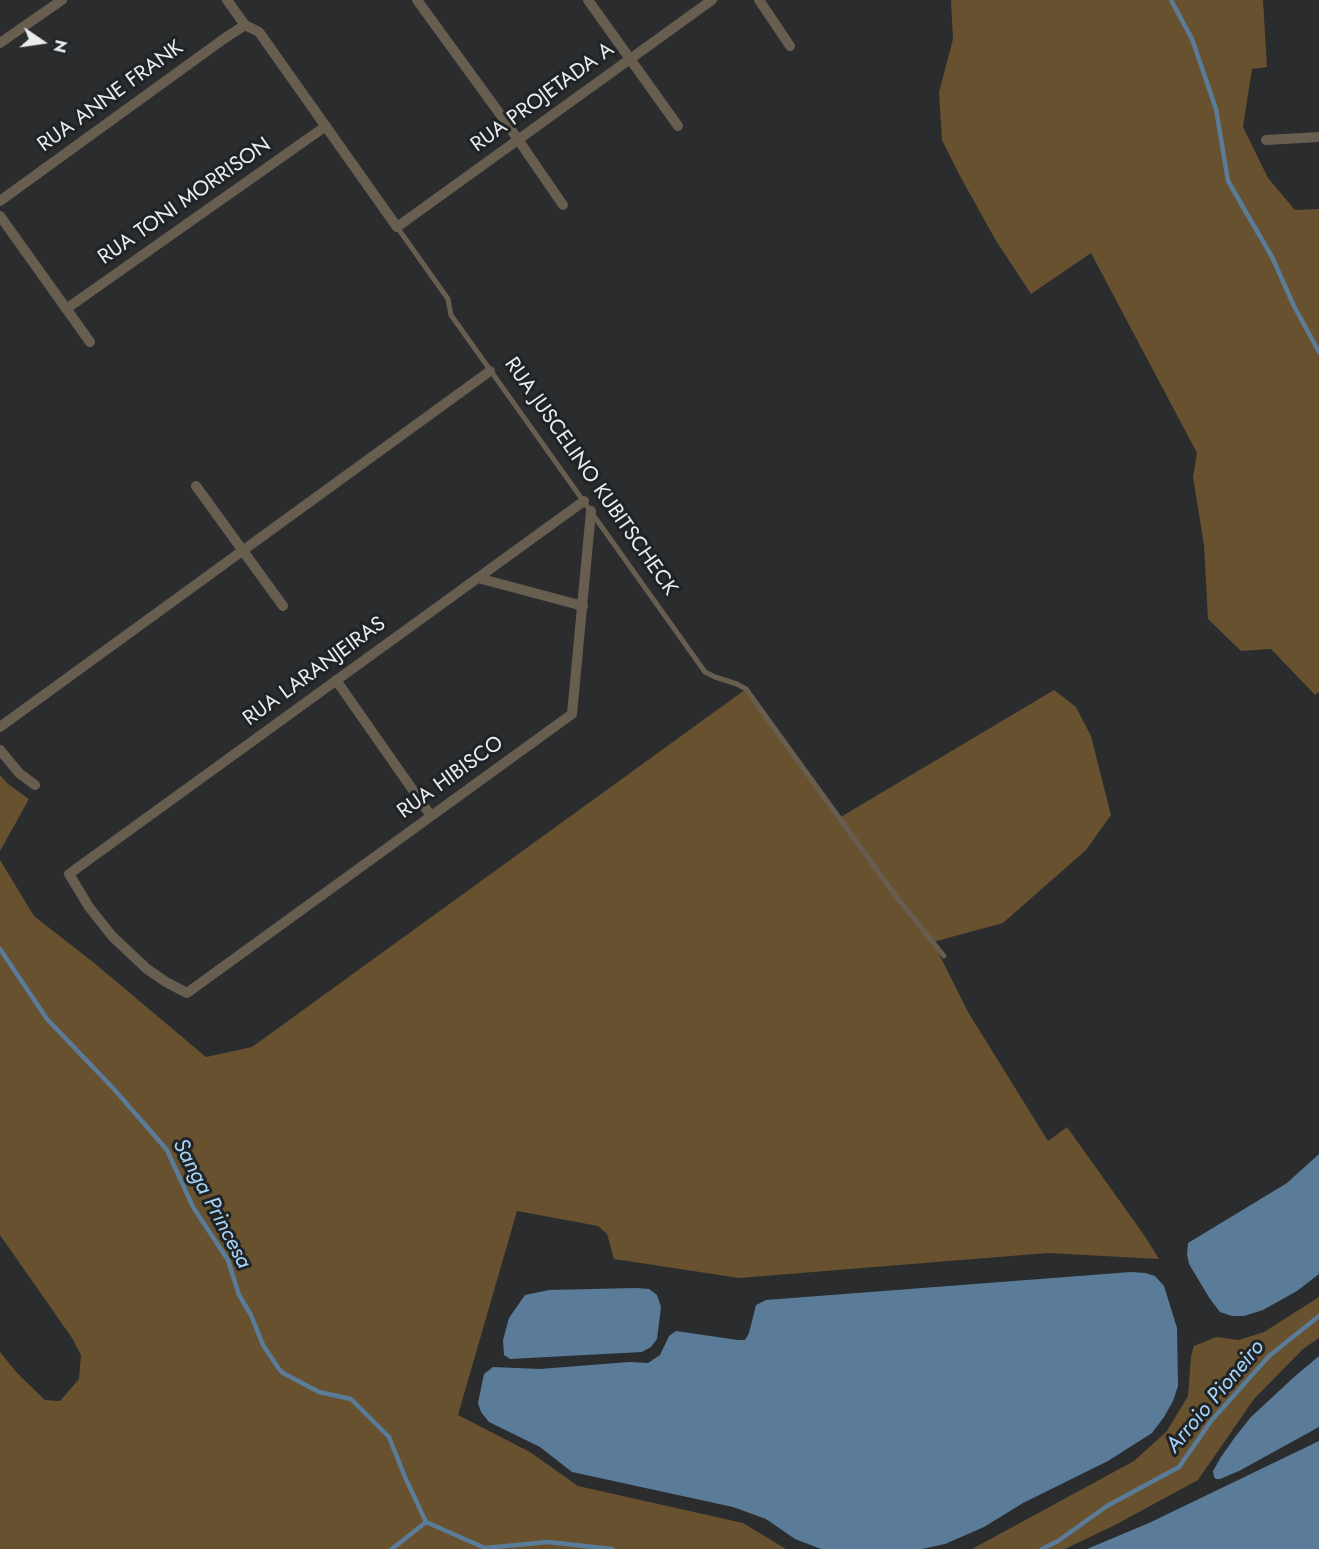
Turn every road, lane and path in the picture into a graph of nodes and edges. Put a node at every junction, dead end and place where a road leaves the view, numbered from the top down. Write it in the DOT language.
graph roads {
  1 [pos="62,0"];
  2 [pos="227,0"];
  3 [pos="417,0"];
  4 [pos="588,0"];
  5 [pos="712,0"];
  6 [pos="759,0"];
  7 [pos="245,25"];
  8 [pos="0,44"];
  9 [pos="790,46"];
  10 [pos="631,59"];
  11 [pos="326,126"];
  12 [pos="678,126"];
  13 [pos="1319,137"];
  14 [pos="518,140"];
  15 [pos="1266,140"];
  16 [pos="0,201"];
  17 [pos="563,205"];
  18 [pos="0,216"];
  19 [pos="397,227"];
  20 [pos="66,309"];
  21 [pos="90,342"];
  22 [pos="490,371"];
  23 [pos="196,486"];
  24 [pos="584,501"];
  25 [pos="591,511"];
  26 [pos="243,550"];
  27 [pos="478,578"];
  28 [pos="283,606"];
  29 [pos="583,606"];
  30 [pos="336,680"];
  31 [pos="0,727"];
  32 [pos="0,750"];
  33 [pos="35,785"];
  34 [pos="431,816"];
  35 [pos="944,956"];
  36 [pos="187,993"];
  1 -- 8 [label="street"];
  2 -- 7 [label="street, RUA JUSCELINO KUBITSCHECK"];
  3 -- 14 [label="street"];
  4 -- 10 [label="street"];
  5 -- 10 [label="street, RUA PROJETADA A"];
  6 -- 9 [label="street"];
  7 -- 11 [label="street, RUA JUSCELINO KUBITSCHECK"];
  7 -- 16 [label="street, RUA ANNE FRANK"];
  10 -- 12 [label="street"];
  10 -- 14 [label="street, RUA PROJETADA A"];
  11 -- 19 [label="street, RUA JUSCELINO KUBITSCHECK"];
  11 -- 20 [label="street, RUA TONI MORRISON"];
  13 -- 15 [label="street"];
  14 -- 17 [label="street"];
  14 -- 19 [label="street, RUA PROJETADA A"];
  18 -- 20 [label="street"];
  19 -- 22 [label="lane, RUA JUSCELINO KUBITSCHECK"];
  20 -- 21 [label="street"];
  22 -- 24 [label="lane, RUA JUSCELINO KUBITSCHECK"];
  22 -- 26 [label="street"];
  23 -- 26 [label="street"];
  24 -- 25 [label="lane, RUA JUSCELINO KUBITSCHECK"];
  24 -- 27 [label="street, RUA LARANJEIRAS"];
  25 -- 29 [label="street, RUA HIBISCO"];
  25 -- 35 [label="lane, RUA JUSCELINO KUBITSCHECK"];
  26 -- 28 [label="street"];
  26 -- 31 [label="street"];
  27 -- 29 [label="street"];
  27 -- 30 [label="street, RUA LARANJEIRAS"];
  29 -- 34 [label="street, RUA HIBISCO"];
  30 -- 34 [label="street"];
  30 -- 36 [label="street, RUA LARANJEIRAS"];
  32 -- 33 [label="street"];
  34 -- 36 [label="street, RUA HIBISCO"];
}
